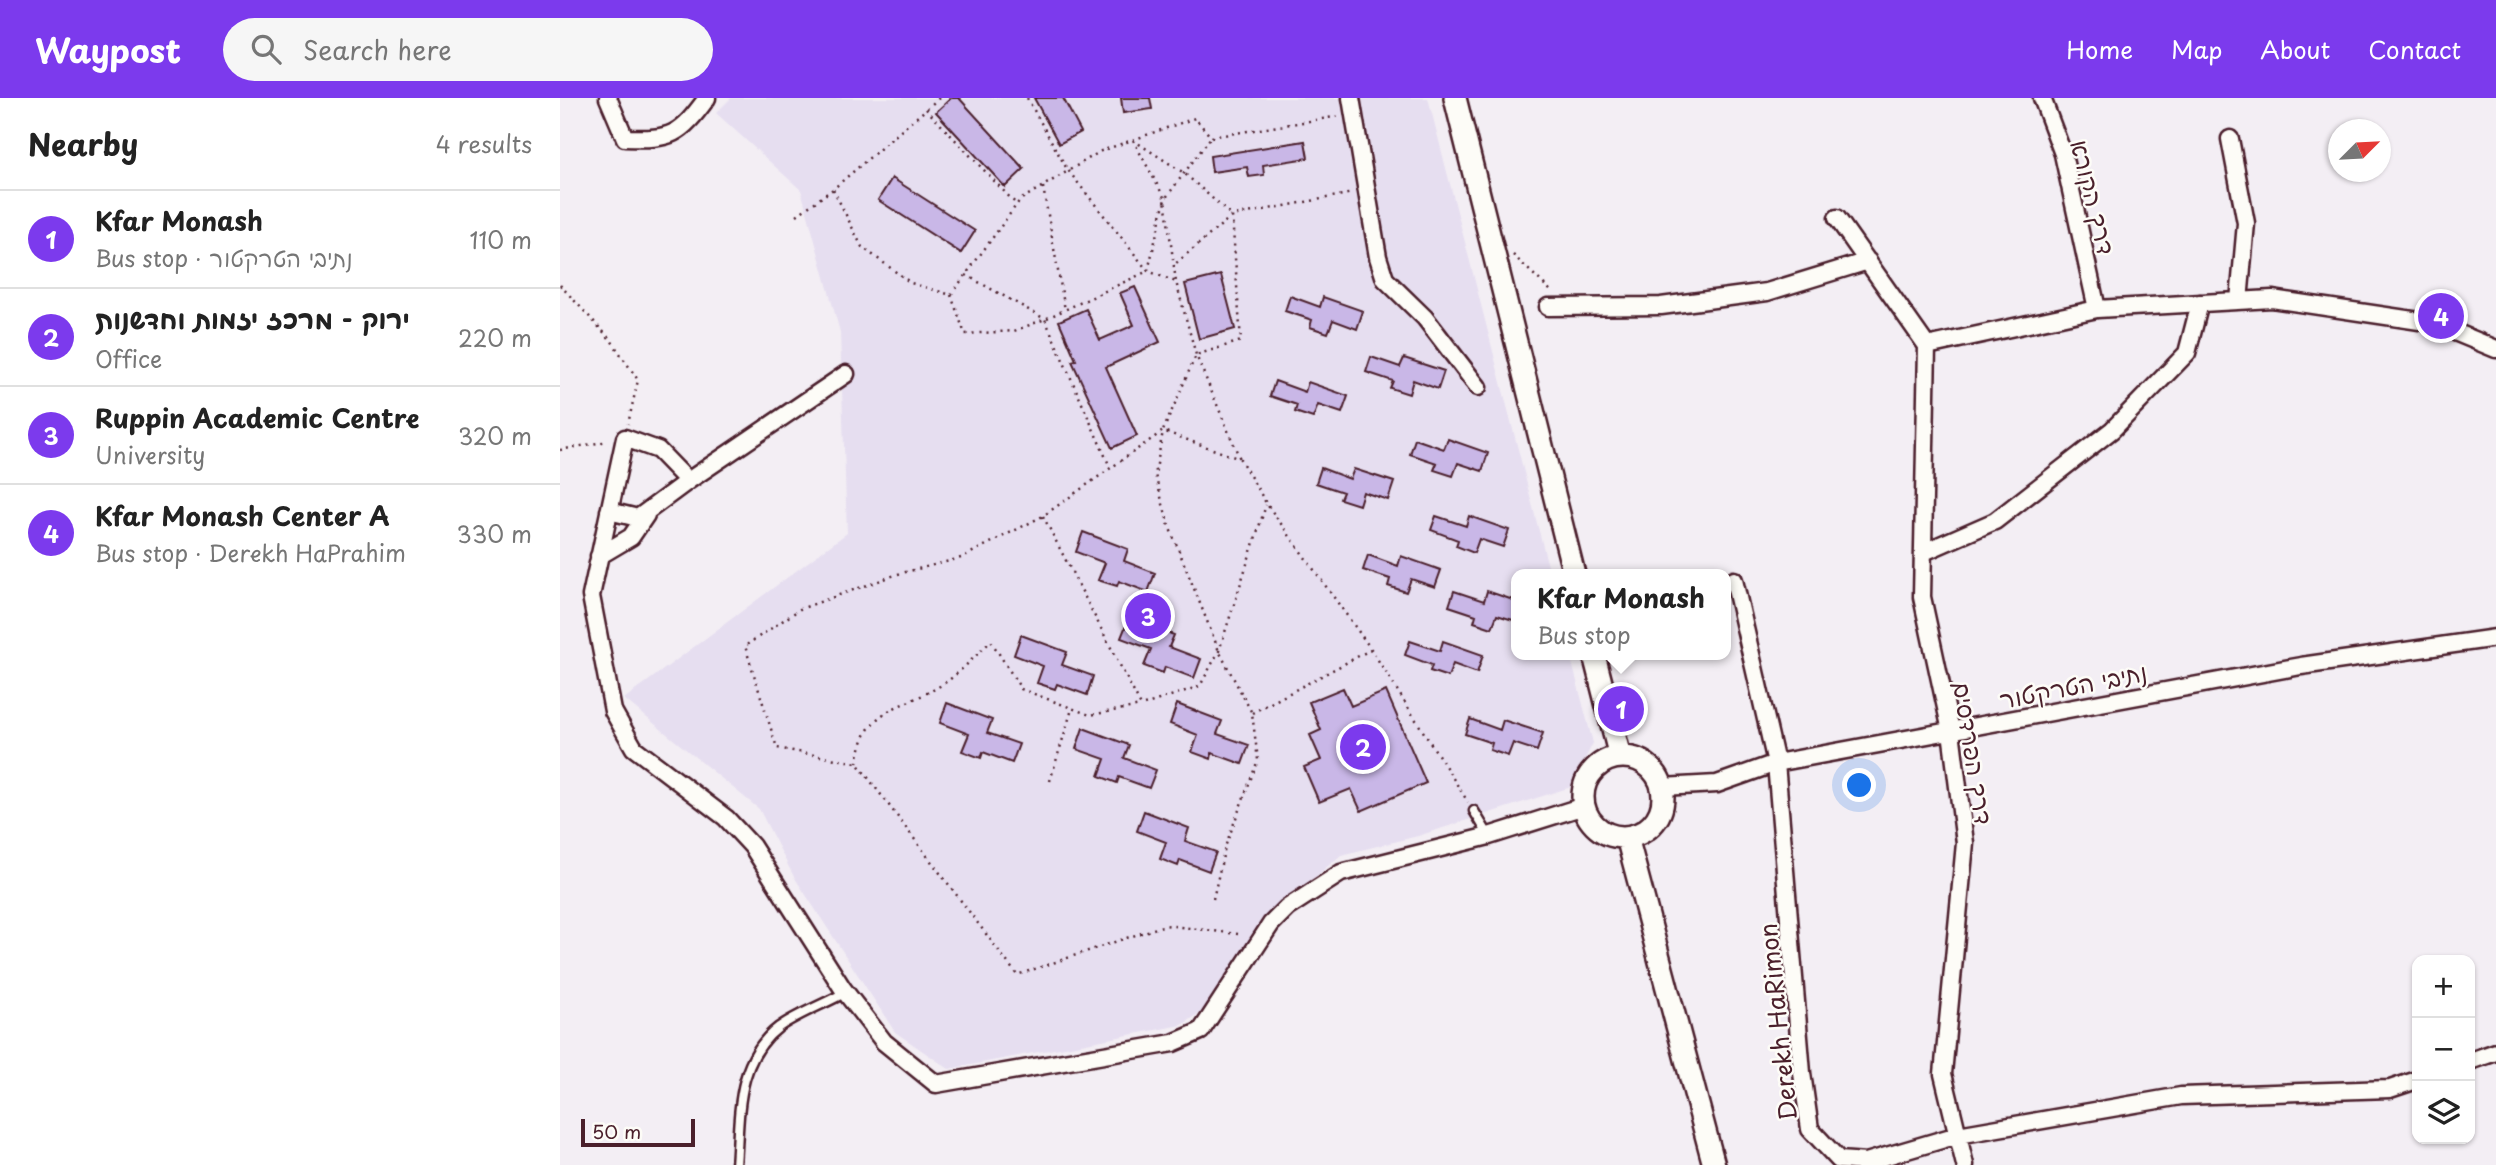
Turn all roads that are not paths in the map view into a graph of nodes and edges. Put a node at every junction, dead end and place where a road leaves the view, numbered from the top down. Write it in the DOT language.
graph roads {
  1 [pos="608,98"];
  2 [pos="707,98"];
  3 [pos="1455,98"];
  4 [pos="2042,98"];
  5 [pos="1352,106"];
  6 [pos="2230,139"];
  7 [pos="1837,218"];
  8 [pos="1868,261"];
  9 [pos="2239,301"];
  10 [pos="2200,303"];
  11 [pos="1548,307"];
  12 [pos="2097,309"];
  13 [pos="1927,346"];
  14 [pos="2496,349"];
  15 [pos="846,374"];
  16 [pos="1478,387"];
  17 [pos="688,481"];
  18 [pos="609,511"];
  19 [pos="646,515"];
  20 [pos="1924,552"];
  21 [pos="600,556"];
  22 [pos="1573,569"];
  23 [pos="1734,580"];
  24 [pos="2496,638"];
  25 [pos="1595,660"];
  26 [pos="1951,731"];
  27 [pos="1620,757"];
  28 [pos="1776,763"];
  29 [pos="1662,787"];
  30 [pos="1584,806"];
  31 [pos="1474,811"];
  32 [pos="1489,836"];
  33 [pos="1627,837"];
  34 [pos="846,992"];
  35 [pos="2496,1052"];
  36 [pos="2475,1059"];
  37 [pos="2414,1081"];
  38 [pos="1958,1135"];
  39 [pos="736,1165"];
  40 [pos="1714,1165"];
  41 [pos="1965,1165"];
  1 -- 2 [label="street"];
  3 -- 22 [label="main road"];
  4 -- 12 [label="street, דרך הקורא"];
  5 -- 16 [label="street"];
  6 -- 9 [label="street"];
  7 -- 8 [label="street"];
  8 -- 11 [label="street"];
  8 -- 13 [label="street"];
  9 -- 10 [label="street"];
  9 -- 14 [label="street"];
  10 -- 12 [label="street"];
  10 -- 20 [label="street"];
  12 -- 13 [label="street"];
  13 -- 20 [label="street, דרך הפרדסים"];
  15 -- 17 [label="street"];
  17 -- 18 [label="street"];
  17 -- 19 [label="street"];
  18 -- 19 [label="street"];
  18 -- 21 [label="street"];
  19 -- 21 [label="street"];
  20 -- 26 [label="street, דרך הפרדסים"];
  21 -- 34 [label="street"];
  23 -- 28 [label="street, Derekh HaRimon"];
  24 -- 26 [label="street, נתיבי הטרקטור"];
  25 -- 27 [label="main road"];
  26 -- 28 [label="street, נתיבי הטרקטור"];
  26 -- 38 [label="street, דרך הפרדסים"];
  27 -- 29 [label="main road"];
  27 -- 30 [label="main road"];
  28 -- 29 [label="street, נתיבי הטרקטור"];
  28 -- 38 [label="street, Derekh HaRimon"];
  29 -- 33 [label="main road"];
  30 -- 32 [label="street"];
  30 -- 33 [label="main road"];
  31 -- 32 [label="lane"];
  32 -- 34 [label="street"];
  33 -- 40 [label="main road"];
  34 -- 39 [label="lane"];
  35 -- 36 [label="street"];
  37 -- 38 [label="street, Derekh HaRimon"];
  38 -- 41 [label="street, דרך הפרדסים"];
}
